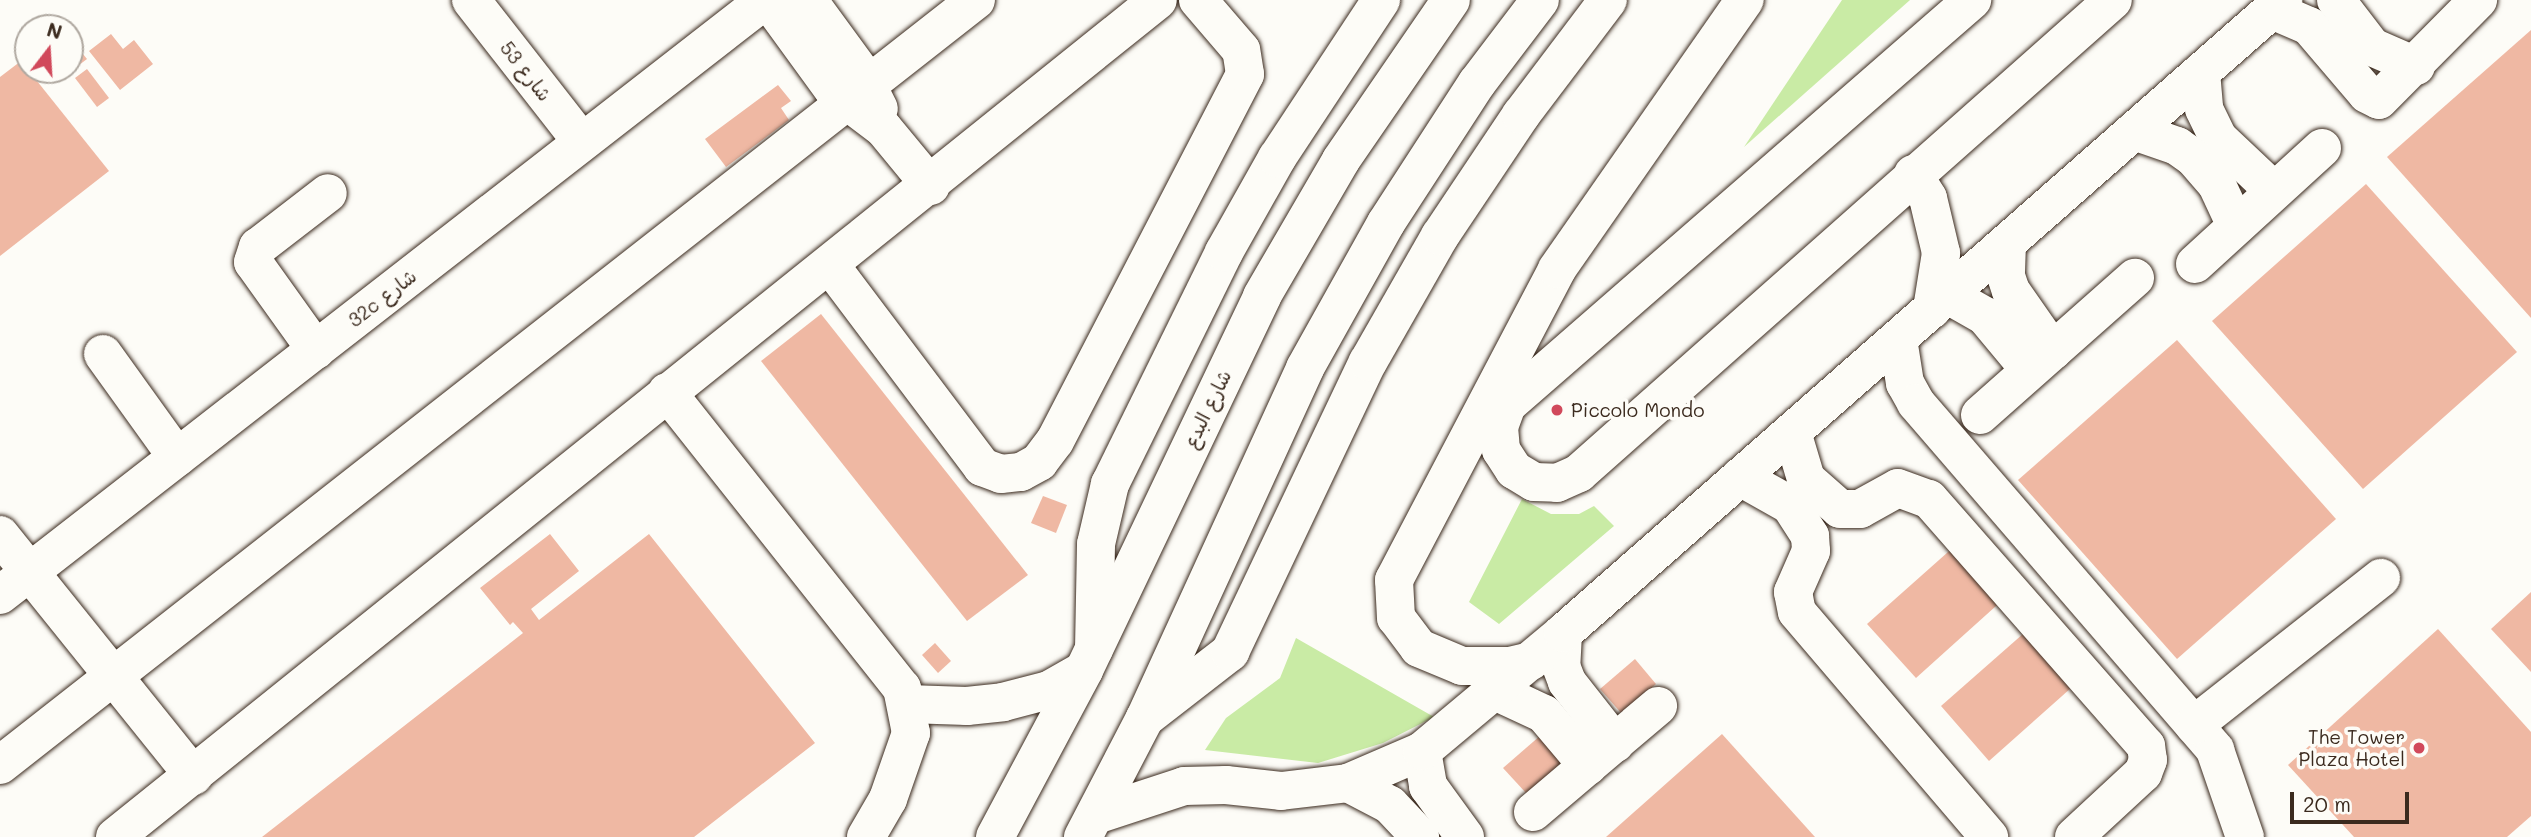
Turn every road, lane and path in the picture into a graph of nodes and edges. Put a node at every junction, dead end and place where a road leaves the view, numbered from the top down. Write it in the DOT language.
graph roads {
  1 [pos="471,0"];
  2 [pos="766,0"];
  3 [pos="808,0"];
  4 [pos="976,0"];
  5 [pos="1158,0"];
  6 [pos="1198,0"];
  7 [pos="1381,0"];
  8 [pos="1451,0"];
  9 [pos="1540,0"];
  10 [pos="1608,0"];
  11 [pos="1745,0"];
  12 [pos="1972,0"];
  13 [pos="2113,0"];
  14 [pos="2336,0"];
  15 [pos="2478,0"];
  16 [pos="2277,5"];
  17 [pos="2416,66"];
  18 [pos="2201,72"];
  19 [pos="858,96"];
  20 [pos="2134,131"];
  21 [pos="582,142"];
  22 [pos="2322,148"];
  23 [pos="1913,174"];
  24 [pos="931,186"];
  25 [pos="2274,191"];
  26 [pos="327,193"];
  27 [pos="2236,226"];
  28 [pos="2007,243"];
  29 [pos="2195,264"];
  30 [pos="830,265"];
  31 [pos="2135,278"];
  32 [pos="1940,302"];
  33 [pos="1898,339"];
  34 [pos="316,349"];
  35 [pos="103,354"];
  36 [pos="2042,361"];
  37 [pos="667,392"];
  38 [pos="1507,405"];
  39 [pos="1980,415"];
  40 [pos="1473,426"];
  41 [pos="1792,432"];
  42 [pos="177,457"];
  43 [pos="1740,477"];
  44 [pos="0,535"];
  45 [pos="29,571"];
  46 [pos="2381,578"];
  47 [pos="0,595"];
  48 [pos="1563,633"];
  49 [pos="1089,659"];
  50 [pos="1531,661"];
  51 [pos="117,676"];
  52 [pos="1495,691"];
  53 [pos="908,704"];
  54 [pos="1658,706"];
  55 [pos="1145,718"];
  56 [pos="2194,725"];
  57 [pos="1422,751"];
  58 [pos="1601,755"];
  59 [pos="0,765"];
  60 [pos="194,776"];
  61 [pos="1348,783"];
  62 [pos="1534,813"];
  63 [pos="1090,826"];
  64 [pos="115,837"];
  65 [pos="866,837"];
  66 [pos="995,837"];
  67 [pos="1420,837"];
  68 [pos="1465,837"];
  69 [pos="1989,837"];
  70 [pos="2074,837"];
  71 [pos="2245,837"];
  1 -- 21 [label="main road, شارع 53"];
  2 -- 19 [label="main road"];
  2 -- 21 [label="main road, 32c شارع"];
  3 -- 19 [label="main road"];
  4 -- 19 [label="main road"];
  5 -- 24 [label="main road"];
  6 -- 30 [label="main road"];
  7 -- 49 [label="main road"];
  8 -- 49 [label="main road, شارع البدع"];
  9 -- 55 [label="main road"];
  10 -- 55 [label="main road"];
  11 -- 40 [label="main road"];
  12 -- 38 [label="main road"];
  13 -- 23 [label="main road"];
  14 -- 17 [label="main road"];
  15 -- 17 [label="main road"];
  16 -- 17 [label="main road"];
  16 -- 18 [label="main road"];
  18 -- 20 [label="main road"];
  18 -- 25 [label="main road"];
  19 -- 24 [label="main road"];
  19 -- 51 [label="main road"];
  20 -- 27 [label="main road"];
  20 -- 28 [label="main road"];
  21 -- 34 [label="main road, 32c شارع"];
  22 -- 25 [label="main road"];
  23 -- 32 [label="main road"];
  23 -- 38 [label="main road"];
  24 -- 30 [label="main road"];
  25 -- 27 [label="main road"];
  26 -- 34 [label="main road"];
  27 -- 29 [label="main road"];
  28 -- 32 [label="main road"];
  28 -- 36 [label="main road"];
  30 -- 37 [label="main road"];
  31 -- 36 [label="main road"];
  32 -- 33 [label="main road"];
  32 -- 36 [label="main road"];
  33 -- 41 [label="main road"];
  33 -- 56 [label="main road"];
  34 -- 42 [label="main road, 32c شارع"];
  35 -- 42 [label="main road"];
  36 -- 39 [label="main road"];
  37 -- 53 [label="main road"];
  37 -- 60 [label="main road"];
  38 -- 40 [label="main road"];
  40 -- 50 [label="main road"];
  41 -- 43 [label="main road"];
  41 -- 70 [label="main road"];
  42 -- 45 [label="main road, 32c شارع"];
  43 -- 48 [label="main road"];
  43 -- 69 [label="main road"];
  44 -- 45 [label="main road"];
  45 -- 47 [label="main road, 32c شارع"];
  45 -- 51 [label="main road"];
  46 -- 56 [label="main road"];
  48 -- 50 [label="main road"];
  48 -- 58 [label="main road"];
  49 -- 53 [label="main road"];
  49 -- 66 [label="main road, شارع البدع"];
  50 -- 52 [label="main road"];
  51 -- 59 [label="main road"];
  51 -- 60 [label="main road"];
  52 -- 57 [label="main road"];
  52 -- 58 [label="main road"];
  53 -- 65 [label="main road"];
  54 -- 58 [label="main road"];
  55 -- 63 [label="main road"];
  56 -- 71 [label="main road"];
  57 -- 61 [label="main road"];
  57 -- 68 [label="main road"];
  58 -- 62 [label="main road"];
  60 -- 64 [label="main road"];
  61 -- 63 [label="main road"];
  61 -- 67 [label="main road"];
}
